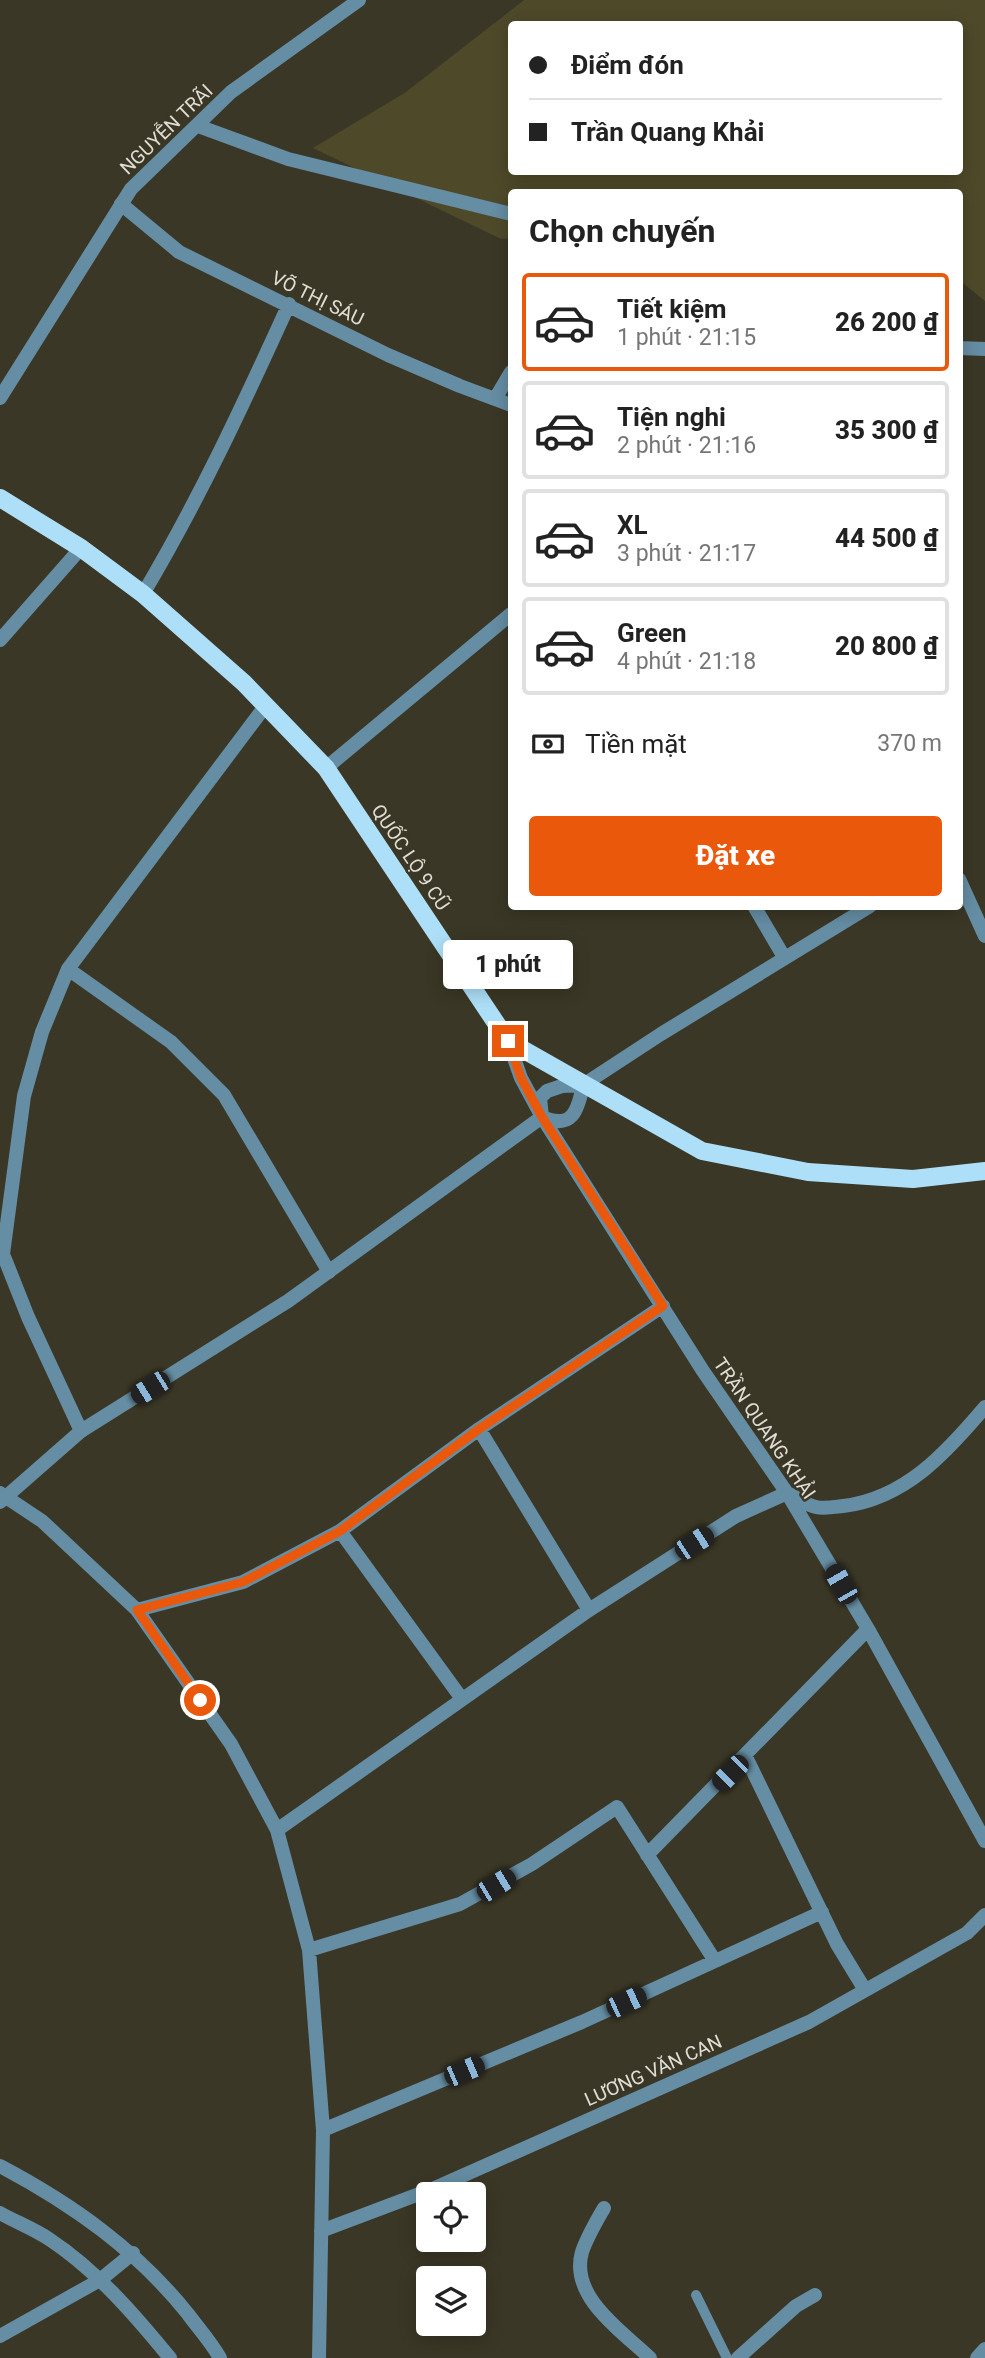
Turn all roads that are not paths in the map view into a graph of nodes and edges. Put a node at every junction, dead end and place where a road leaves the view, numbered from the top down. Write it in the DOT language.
graph roads {
  1 [pos="359,0"];
  2 [pos="198,126"];
  3 [pos="121,204"];
  4 [pos="508,213"];
  5 [pos="289,304"];
  6 [pos="963,348"];
  7 [pos="985,349"];
  8 [pos="508,377"];
  9 [pos="0,398"];
  10 [pos="495,399"];
  11 [pos="508,404"];
  12 [pos="0,498"];
  13 [pos="81,548"];
  14 [pos="143,594"];
  15 [pos="508,616"];
  16 [pos="0,640"];
  17 [pos="266,705"];
  18 [pos="326,768"];
  19 [pos="963,888"];
  20 [pos="756,910"];
  21 [pos="863,910"];
  22 [pos="985,936"];
  23 [pos="784,957"];
  24 [pos="68,969"];
  25 [pos="508,1041"];
  26 [pos="583,1085"];
  27 [pos="542,1117"];
  28 [pos="985,1171"];
  29 [pos="2,1255"];
  30 [pos="329,1272"];
  31 [pos="663,1306"];
  32 [pos="985,1407"];
  33 [pos="479,1429"];
  34 [pos="81,1431"];
  35 [pos="787,1493"];
  36 [pos="1,1497"];
  37 [pos="340,1531"];
  38 [pos="137,1610"];
  39 [pos="589,1611"];
  40 [pos="869,1629"];
  41 [pos="462,1699"];
  42 [pos="746,1757"];
  43 [pos="277,1830"];
  44 [pos="985,1841"];
  45 [pos="647,1855"];
  46 [pos="822,1912"];
  47 [pos="985,1915"];
  48 [pos="309,1950"];
  49 [pos="715,1961"];
  50 [pos="864,1990"];
  51 [pos="323,2130"];
  52 [pos="0,2166"];
  53 [pos="604,2208"];
  54 [pos="0,2213"];
  55 [pos="321,2231"];
  56 [pos="133,2253"];
  57 [pos="100,2280"];
  58 [pos="696,2295"];
  59 [pos="815,2295"];
  60 [pos="0,2336"];
  61 [pos="985,2349"];
  62 [pos="170,2358"];
  63 [pos="220,2358"];
  64 [pos="319,2358"];
  65 [pos="650,2358"];
  66 [pos="727,2358"];
  67 [pos="738,2358"];
  68 [pos="977,2358"];
  1 -- 2 [label="street, NGUYỄN TRÃI"];
  2 -- 3 [label="street, NGUYỄN TRÃI"];
  2 -- 4 [label="street"];
  3 -- 5 [label="street, VÕ THỊ SÁU"];
  3 -- 9 [label="street, NGUYỄN TRÃI"];
  5 -- 10 [label="street, VÕ THỊ SÁU"];
  5 -- 14 [label="street"];
  6 -- 7 [label="street"];
  8 -- 10 [label="street"];
  10 -- 11 [label="street, VÕ THỊ SÁU"];
  12 -- 13 [label="main road, QUỐC LỘ 9 CŨ"];
  13 -- 14 [label="main road, QUỐC LỘ 9 CŨ"];
  13 -- 16 [label="street"];
  14 -- 17 [label="main road, QUỐC LỘ 9 CŨ"];
  15 -- 18 [label="street"];
  17 -- 18 [label="main road, QUỐC LỘ 9 CŨ"];
  17 -- 24 [label="street"];
  18 -- 25 [label="main road, QUỐC LỘ 9 CŨ"];
  19 -- 22 [label="street"];
  20 -- 23 [label="street"];
  21 -- 23 [label="street"];
  23 -- 26 [label="street"];
  24 -- 29 [label="street"];
  24 -- 30 [label="street"];
  25 -- 26 [label="main road, QUỐC LỘ 9 CŨ"];
  25 -- 27 [label="street, TRẦN QUANG KHẢI"];
  26 -- 27 [label="street"];
  26 -- 27 [label="street"];
  26 -- 28 [label="main road, QUỐC LỘ 9 CŨ"];
  27 -- 30 [label="street"];
  27 -- 31 [label="street, TRẦN QUANG KHẢI"];
  29 -- 34 [label="street"];
  30 -- 34 [label="street"];
  31 -- 33 [label="street"];
  31 -- 35 [label="street, TRẦN QUANG KHẢI"];
  32 -- 35 [label="street"];
  33 -- 37 [label="street"];
  33 -- 39 [label="street"];
  34 -- 36 [label="street"];
  35 -- 39 [label="street"];
  35 -- 40 [label="street, TRẦN QUANG KHẢI"];
  36 -- 38 [label="street"];
  37 -- 38 [label="street"];
  37 -- 41 [label="street"];
  38 -- 43 [label="street"];
  39 -- 41 [label="street"];
  40 -- 42 [label="street"];
  40 -- 44 [label="street, TRẦN QUANG KHẢI"];
  41 -- 43 [label="street"];
  42 -- 45 [label="street"];
  42 -- 46 [label="street"];
  43 -- 48 [label="street"];
  45 -- 48 [label="street"];
  45 -- 49 [label="street"];
  46 -- 49 [label="street"];
  46 -- 50 [label="street"];
  47 -- 50 [label="street, LƯƠNG VĂN CAN"];
  48 -- 51 [label="street"];
  49 -- 51 [label="street"];
  50 -- 55 [label="street, LƯƠNG VĂN CAN"];
  51 -- 55 [label="street"];
  52 -- 56 [label="street"];
  53 -- 65 [label="street"];
  54 -- 57 [label="street"];
  55 -- 64 [label="street"];
  56 -- 57 [label="street"];
  56 -- 63 [label="street"];
  57 -- 60 [label="street"];
  57 -- 62 [label="street"];
  58 -- 66 [label="lane"];
  59 -- 67 [label="street"];
  61 -- 68 [label="street"];
}
